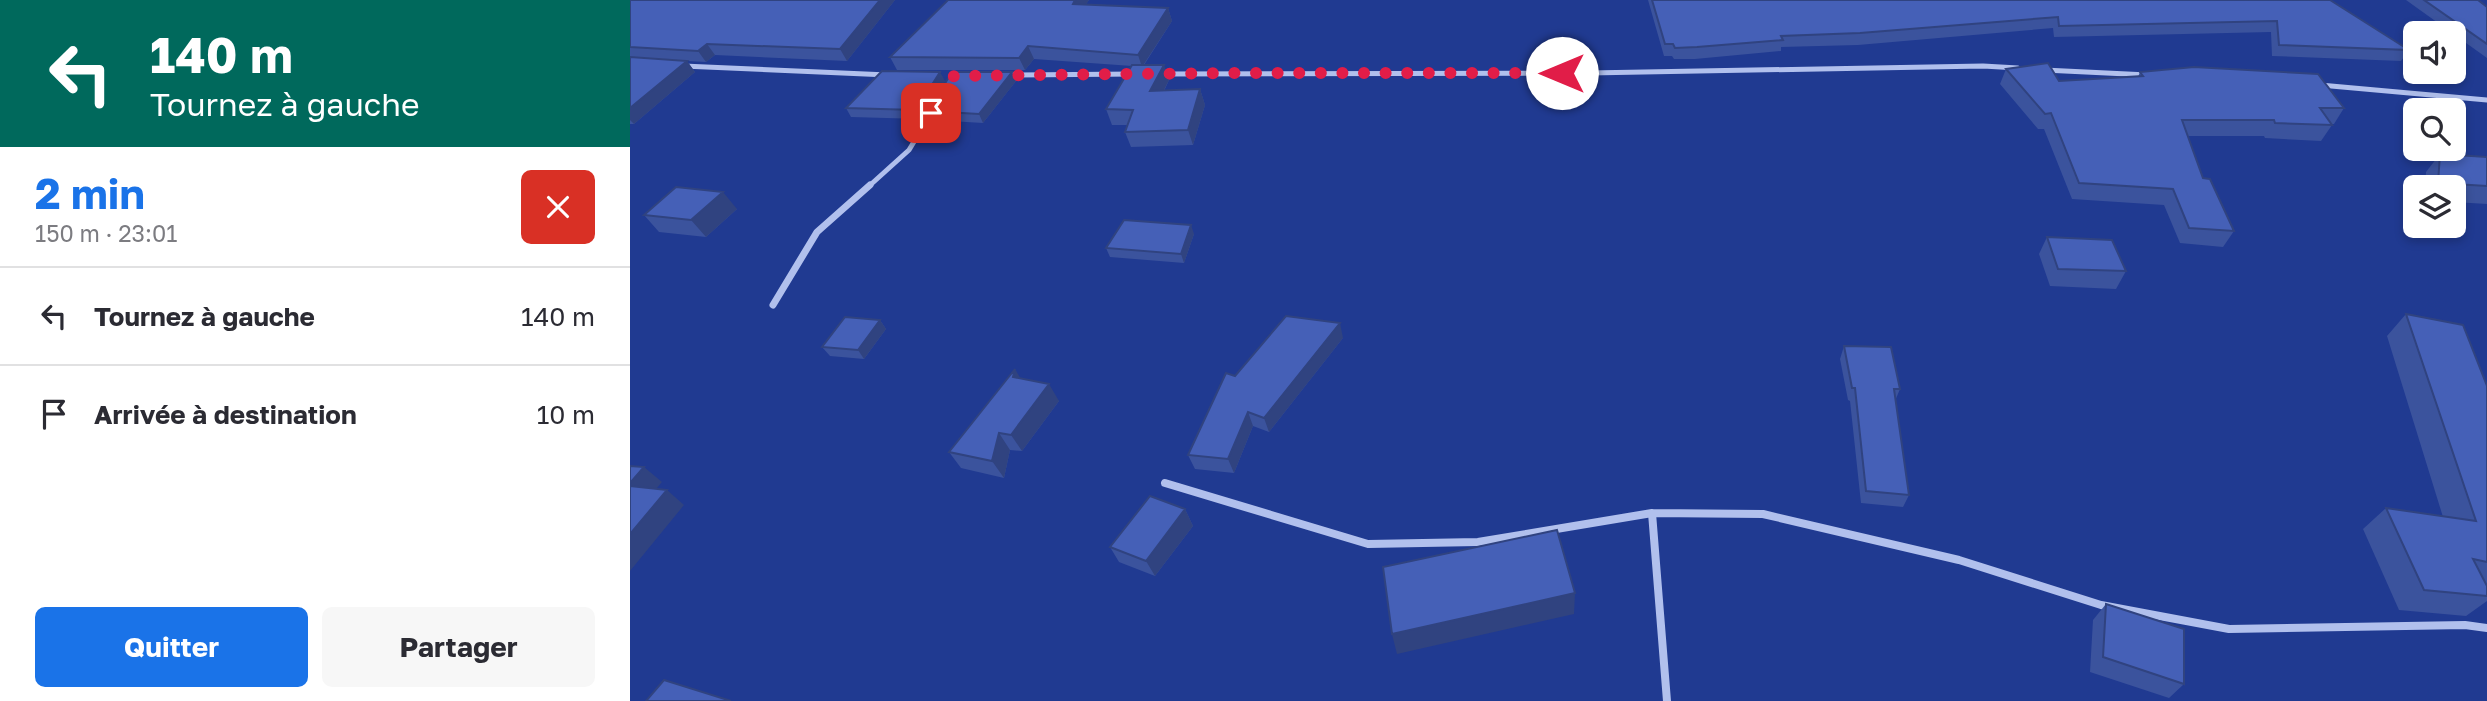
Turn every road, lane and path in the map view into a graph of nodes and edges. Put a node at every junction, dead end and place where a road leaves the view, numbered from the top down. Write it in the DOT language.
graph roads {
  1 [pos="671,65"];
  2 [pos="2023,68"];
  3 [pos="2037,69"];
  4 [pos="901,75"];
  5 [pos="2157,75"];
  6 [pos="995,76"];
  7 [pos="2317,85"];
  8 [pos="941,97"];
  9 [pos="2487,100"];
  10 [pos="773,305"];
  11 [pos="1165,483"];
  12 [pos="1652,513"];
  13 [pos="2487,628"];
  14 [pos="1667,701"];
  1 -- 4 [label="street"];
  2 -- 6 [label="street"];
  3 -- 5 [label="street"];
  7 -- 9 [label="street"];
  8 -- 10 [label="street"];
  11 -- 12 [label="street"];
  12 -- 13 [label="street"];
  12 -- 14 [label="street"];
}
